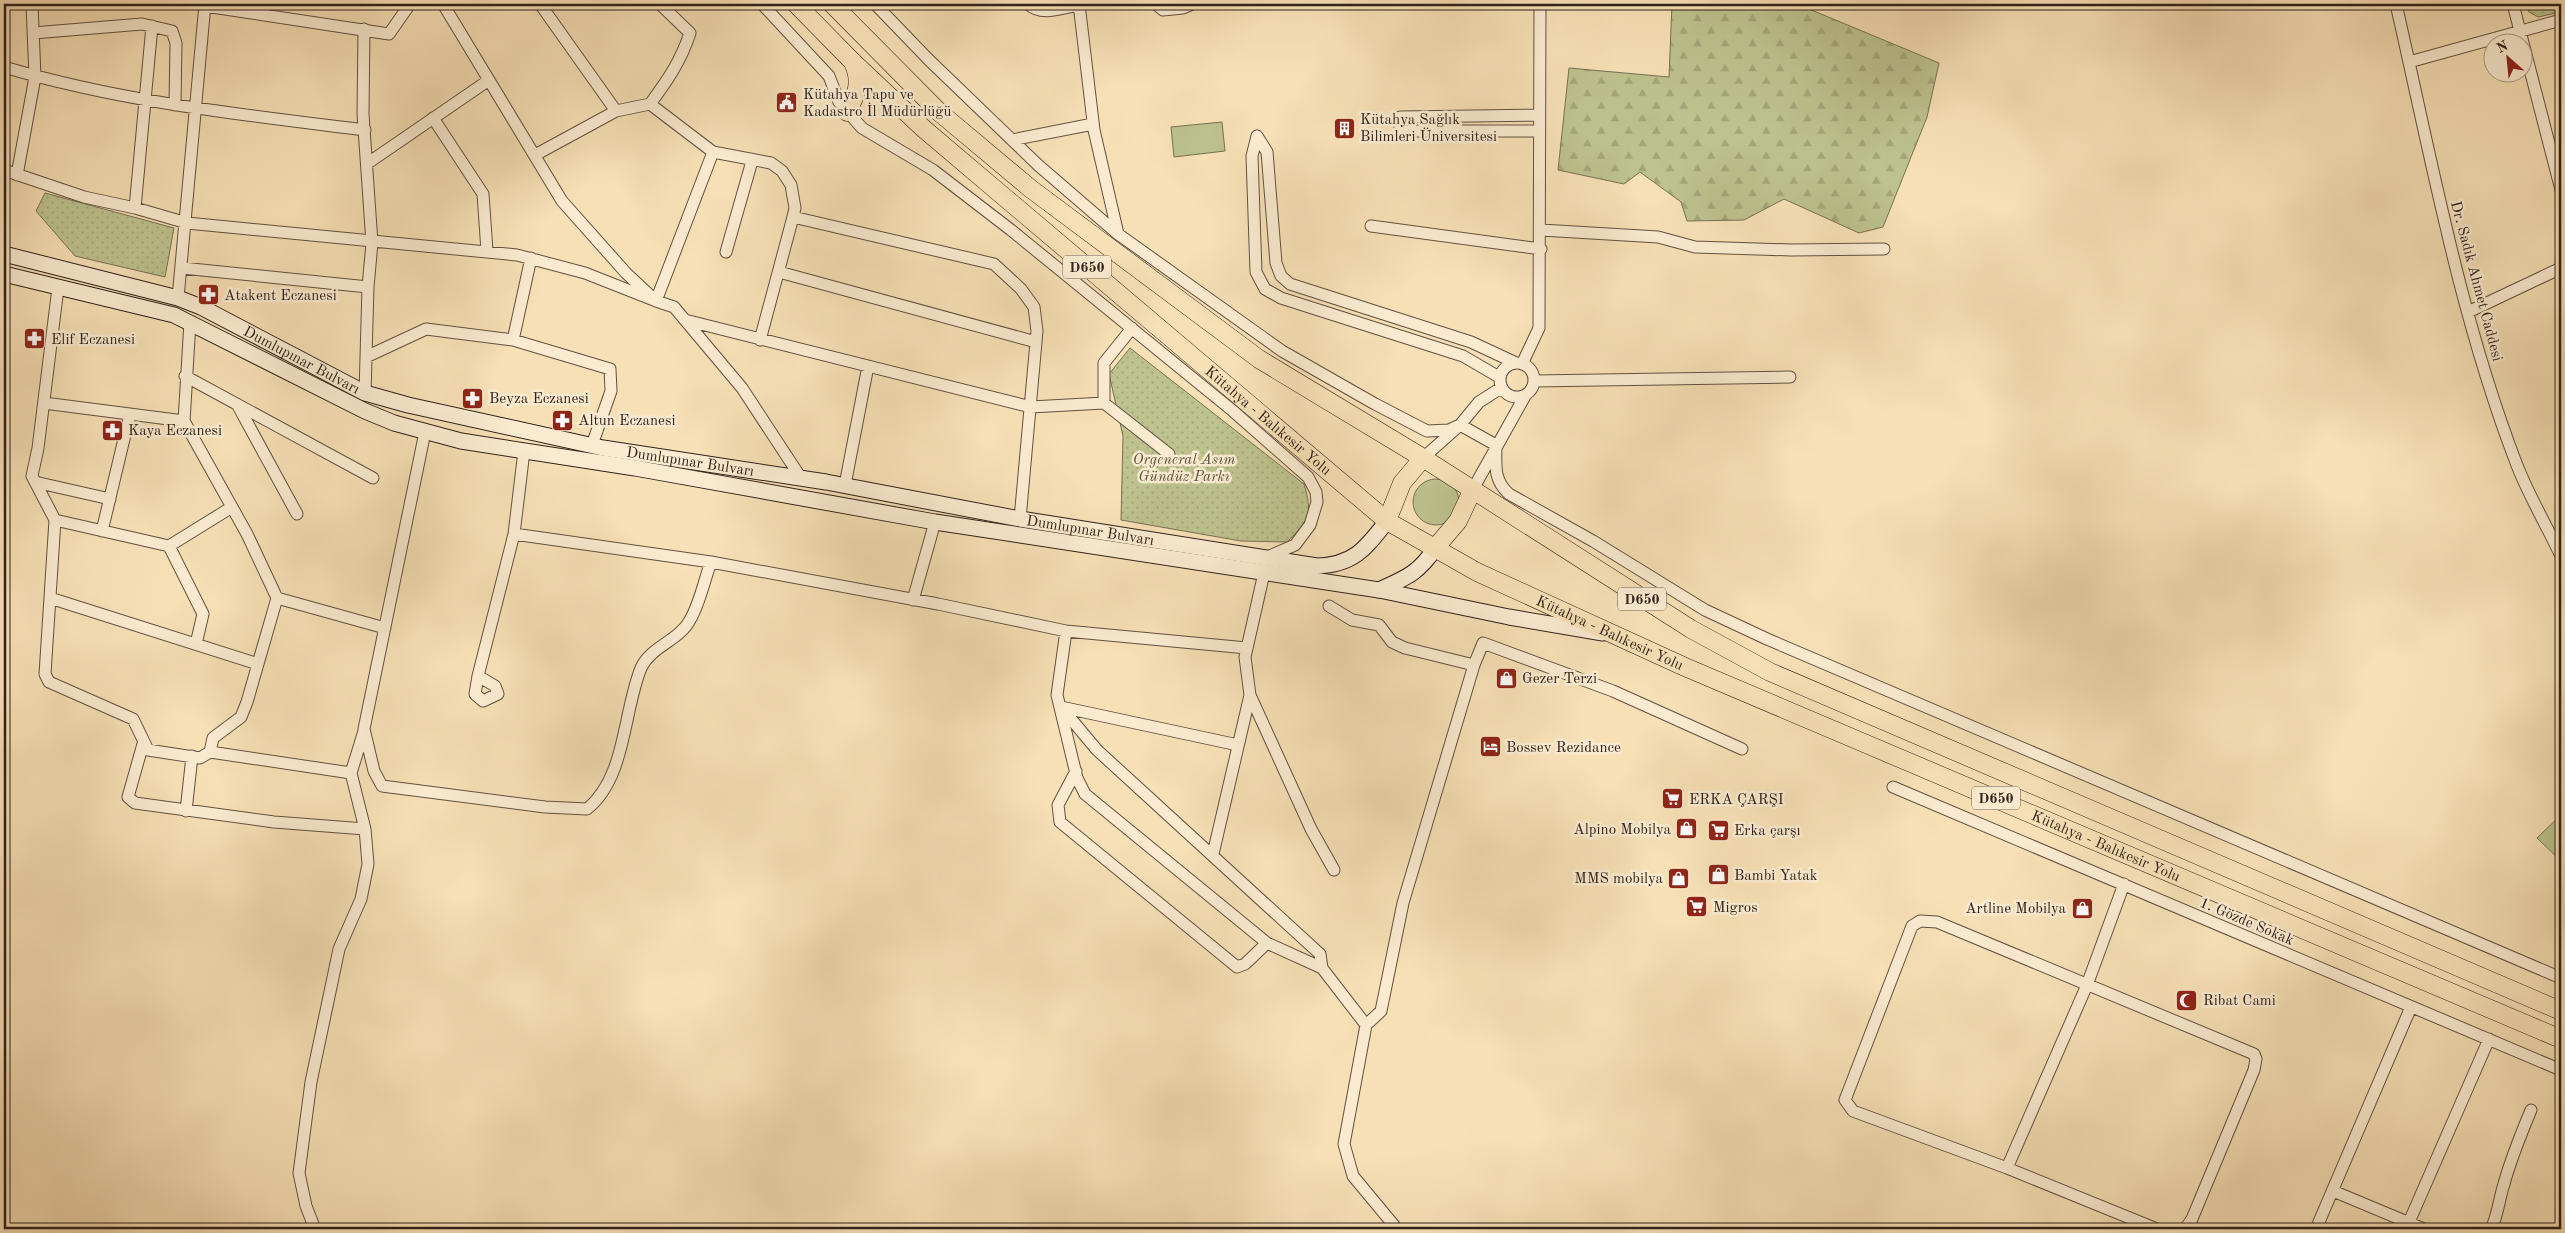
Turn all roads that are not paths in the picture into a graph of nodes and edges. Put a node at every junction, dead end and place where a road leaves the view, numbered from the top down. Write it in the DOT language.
graph roads {
  1 [pos="32,4"];
  2 [pos="410,4"];
  3 [pos="443,4"];
  4 [pos="540,4"];
  5 [pos="660,4"];
  6 [pos="762,4"];
  7 [pos="796,4"];
  8 [pos="832,4"];
  9 [pos="875,4"];
  10 [pos="1028,4"];
  11 [pos="1079,4"];
  12 [pos="1156,4"];
  13 [pos="1192,4"];
  14 [pos="1540,4"];
  15 [pos="2396,4"];
  16 [pos="2513,4"];
  17 [pos="205,5"];
  18 [pos="2561,20"];
  19 [pos="152,26"];
  20 [pos="364,29"];
  21 [pos="2520,32"];
  22 [pos="33,33"];
  23 [pos="2482,42"];
  24 [pos="853,62"];
  25 [pos="2409,62"];
  26 [pos="4,67"];
  27 [pos="35,77"];
  28 [pos="2532,78"];
  29 [pos="489,80"];
  30 [pos="146,100"];
  31 [pos="650,104"];
  32 [pos="176,105"];
  33 [pos="196,110"];
  34 [pos="616,111"];
  35 [pos="847,112"];
  36 [pos="1538,115"];
  37 [pos="433,118"];
  38 [pos="1093,124"];
  39 [pos="365,130"];
  40 [pos="1538,131"];
  41 [pos="1012,140"];
  42 [pos="712,152"];
  43 [pos="535,155"];
  44 [pos="752,161"];
  45 [pos="368,163"];
  46 [pos="4,170"];
  47 [pos="17,175"];
  48 [pos="2561,190"];
  49 [pos="135,208"];
  50 [pos="793,217"];
  51 [pos="186,223"];
  52 [pos="1371,226"];
  53 [pos="1541,230"];
  54 [pos="1118,234"];
  55 [pos="372,243"];
  56 [pos="1541,249"];
  57 [pos="1884,249"];
  58 [pos="487,251"];
  59 [pos="726,252"];
  60 [pos="4,254"];
  61 [pos="531,258"];
  62 [pos="182,268"];
  63 [pos="2561,268"];
  64 [pos="778,272"];
  65 [pos="4,274"];
  66 [pos="368,287"];
  67 [pos="58,288"];
  68 [pos="178,298"];
  69 [pos="656,301"];
  70 [pos="2468,312"];
  71 [pos="685,320"];
  72 [pos="190,322"];
  73 [pos="1132,328"];
  74 [pos="513,340"];
  75 [pos="760,340"];
  76 [pos="1036,342"];
  77 [pos="368,356"];
  78 [pos="1519,363"];
  79 [pos="868,366"];
  80 [pos="186,376"];
  81 [pos="1790,377"];
  82 [pos="1534,382"];
  83 [pos="1500,383"];
  84 [pos="365,393"];
  85 [pos="1525,396"];
  86 [pos="44,403"];
  87 [pos="1104,403"];
  88 [pos="237,404"];
  89 [pos="1031,407"];
  90 [pos="130,414"];
  91 [pos="184,421"];
  92 [pos="1460,425"];
  93 [pos="1426,431"];
  94 [pos="426,432"];
  95 [pos="592,445"];
  96 [pos="1496,445"];
  97 [pos="524,451"];
  98 [pos="1428,453"];
  99 [pos="1169,454"];
  100 [pos="373,478"];
  101 [pos="801,478"];
  102 [pos="35,482"];
  103 [pos="845,485"];
  104 [pos="1473,489"];
  105 [pos="110,499"];
  106 [pos="232,507"];
  107 [pos="297,514"];
  108 [pos="1020,519"];
  109 [pos="55,520"];
  110 [pos="1387,521"];
  111 [pos="935,522"];
  112 [pos="102,531"];
  113 [pos="514,534"];
  114 [pos="169,546"];
  115 [pos="1436,547"];
  116 [pos="2561,556"];
  117 [pos="710,562"];
  118 [pos="1265,565"];
  119 [pos="1378,590"];
  120 [pos="50,598"];
  121 [pos="277,598"];
  122 [pos="913,600"];
  123 [pos="1329,606"];
  124 [pos="385,628"];
  125 [pos="1066,631"];
  126 [pos="1615,635"];
  127 [pos="196,644"];
  128 [pos="1247,648"];
  129 [pos="258,664"];
  130 [pos="1474,665"];
  131 [pos="478,676"];
  132 [pos="1250,695"];
  133 [pos="1061,707"];
  134 [pos="364,729"];
  135 [pos="143,744"];
  136 [pos="1238,745"];
  137 [pos="1742,749"];
  138 [pos="210,752"];
  139 [pos="192,756"];
  140 [pos="1076,771"];
  141 [pos="351,773"];
  142 [pos="1893,788"];
  143 [pos="186,811"];
  144 [pos="365,829"];
  145 [pos="1213,854"];
  146 [pos="1334,870"];
  147 [pos="2124,884"];
  148 [pos="1267,943"];
  149 [pos="1322,968"];
  150 [pos="2561,978"];
  151 [pos="2087,985"];
  152 [pos="2411,1007"];
  153 [pos="2561,1012"];
  154 [pos="1366,1025"];
  155 [pos="2489,1039"];
  156 [pos="2561,1039"];
  157 [pos="2561,1070"];
  158 [pos="2531,1110"];
  159 [pos="2007,1168"];
  160 [pos="2333,1191"];
  161 [pos="2408,1226"];
  162 [pos="315,1229"];
  163 [pos="1398,1229"];
  164 [pos="2157,1229"];
  165 [pos="2185,1229"];
  166 [pos="2316,1229"];
  167 [pos="2424,1229"];
  168 [pos="2491,1229"];
  1 -- 22 [label="street"];
  2 -- 20 [label="street"];
  3 -- 29 [label="street"];
  4 -- 34 [label="street"];
  5 -- 31 [label="street"];
  6 -- 35 [label="street"];
  7 -- 24 [label="highway, Kütahya - Balıkesir Yolu / D650"];
  8 -- 98 [label="highway, Kütahya - Balıkesir Yolu / D650"];
  9 -- 41 [label="street"];
  10 -- 11 [label="street"];
  11 -- 38 [label="street"];
  12 -- 13 [label="street"];
  14 -- 36 [label="street"];
  15 -- 25 [label="street, Dr. Sadık Ahmet Caddesi"];
  16 -- 21 [label="street"];
  17 -- 20 [label="street"];
  17 -- 33 [label="street"];
  18 -- 21 [label="street"];
  19 -- 22 [label="street"];
  19 -- 30 [label="street"];
  19 -- 32 [label="street"];
  20 -- 39 [label="street"];
  22 -- 27 [label="street"];
  23 -- 25 [label="street"];
  24 -- 35 [label="highway"];
  24 -- 110 [label="highway, Kütahya - Balıkesir Yolu / D650"];
  25 -- 70 [label="street, Dr. Sadık Ahmet Caddesi"];
  26 -- 27 [label="street"];
  27 -- 30 [label="street"];
  27 -- 47 [label="street"];
  28 -- 48 [label="street"];
  29 -- 37 [label="street"];
  29 -- 43 [label="street"];
  30 -- 32 [label="street"];
  30 -- 49 [label="street"];
  31 -- 34 [label="street"];
  31 -- 42 [label="street"];
  32 -- 33 [label="street"];
  33 -- 39 [label="street"];
  33 -- 51 [label="street"];
  34 -- 43 [label="street"];
  35 -- 73 [label="street"];
  36 -- 40 [label="street"];
  36 -- 40 [label="street"];
  37 -- 45 [label="street"];
  37 -- 58 [label="street"];
  38 -- 41 [label="street"];
  38 -- 54 [label="street"];
  39 -- 45 [label="street"];
  40 -- 53 [label="street"];
  41 -- 54 [label="street"];
  42 -- 44 [label="street"];
  42 -- 69 [label="street"];
  43 -- 69 [label="street"];
  44 -- 50 [label="street"];
  44 -- 59 [label="street"];
  45 -- 55 [label="street"];
  46 -- 47 [label="street"];
  47 -- 49 [label="street"];
  49 -- 51 [label="street"];
  50 -- 64 [label="street"];
  50 -- 76 [label="street"];
  51 -- 55 [label="street"];
  51 -- 62 [label="street"];
  52 -- 56 [label="street"];
  53 -- 56 [label="street"];
  53 -- 57 [label="street"];
  54 -- 93 [label="street"];
  55 -- 58 [label="street"];
  55 -- 66 [label="street"];
  56 -- 78 [label="street"];
  58 -- 61 [label="street"];
  60 -- 68 [label="main road, Dumlupınar Bulvarı"];
  61 -- 69 [label="street"];
  61 -- 74 [label="street"];
  62 -- 66 [label="street"];
  62 -- 68 [label="street"];
  63 -- 70 [label="street"];
  64 -- 75 [label="street"];
  64 -- 76 [label="street"];
  65 -- 67 [label="main road, Dumlupınar Bulvarı"];
  66 -- 77 [label="street"];
  67 -- 72 [label="main road, Dumlupınar Bulvarı"];
  67 -- 86 [label="street"];
  68 -- 84 [label="main road, Dumlupınar Bulvarı"];
  69 -- 71 [label="street"];
  70 -- 116 [label="street, Dr. Sadık Ahmet Caddesi"];
  71 -- 75 [label="street"];
  71 -- 101 [label="street"];
  72 -- 80 [label="street"];
  72 -- 94 [label="main road, Dumlupınar Bulvarı"];
  73 -- 87 [label="street"];
  73 -- 118 [label="street"];
  74 -- 77 [label="street"];
  74 -- 95 [label="street"];
  75 -- 79 [label="street"];
  76 -- 89 [label="street"];
  77 -- 84 [label="street"];
  78 -- 82 [label="street"];
  78 -- 83 [label="street"];
  78 -- 83 [label="street"];
  79 -- 89 [label="street"];
  79 -- 103 [label="street"];
  80 -- 88 [label="street"];
  80 -- 91 [label="street"];
  81 -- 82 [label="street"];
  82 -- 85 [label="street"];
  83 -- 85 [label="street"];
  83 -- 92 [label="street"];
  84 -- 95 [label="main road, Dumlupınar Bulvarı"];
  85 -- 96 [label="street"];
  86 -- 90 [label="street"];
  86 -- 102 [label="street"];
  87 -- 89 [label="street"];
  87 -- 99 [label="street"];
  88 -- 100 [label="street"];
  88 -- 107 [label="street"];
  89 -- 108 [label="street"];
  90 -- 91 [label="street"];
  90 -- 105 [label="street"];
  91 -- 106 [label="street"];
  92 -- 93 [label="street"];
  92 -- 96 [label="street"];
  92 -- 98 [label="street"];
  93 -- 98 [label="street"];
  94 -- 97 [label="main road, Dumlupınar Bulvarı"];
  94 -- 124 [label="street"];
  95 -- 101 [label="main road, Dumlupınar Bulvarı"];
  96 -- 104 [label="street"];
  96 -- 150 [label="street"];
  97 -- 111 [label="main road, Dumlupınar Bulvarı"];
  97 -- 113 [label="street"];
  98 -- 104 [label="highway, Kütahya - Balıkesir Yolu / D650"];
  98 -- 110 [label="highway"];
  101 -- 103 [label="main road, Dumlupınar Bulvarı"];
  102 -- 105 [label="street"];
  102 -- 109 [label="street"];
  103 -- 108 [label="main road, Dumlupınar Bulvarı"];
  104 -- 115 [label="highway"];
  104 -- 153 [label="highway, Kütahya - Balıkesir Yolu / D650"];
  105 -- 112 [label="street"];
  106 -- 114 [label="street"];
  106 -- 121 [label="street"];
  108 -- 118 [label="main road, Dumlupınar Bulvarı"];
  109 -- 112 [label="street"];
  109 -- 120 [label="street"];
  110 -- 115 [label="highway, Kütahya - Balıkesir Yolu / D650"];
  110 -- 118 [label="main road, Dumlupınar Bulvarı"];
  111 -- 118 [label="main road, Dumlupınar Bulvarı"];
  111 -- 122 [label="street"];
  112 -- 114 [label="street"];
  113 -- 117 [label="street"];
  113 -- 131 [label="street"];
  114 -- 127 [label="street"];
  115 -- 119 [label="main road"];
  115 -- 126 [label="highway, Kütahya - Balıkesir Yolu / D650"];
  117 -- 122 [label="street"];
  117 -- 134 [label="street"];
  118 -- 119 [label="main road, Dumlupınar Bulvarı"];
  118 -- 128 [label="street"];
  119 -- 126 [label="main road, Dumlupınar Bulvarı"];
  120 -- 127 [label="street"];
  120 -- 135 [label="street"];
  121 -- 124 [label="street"];
  121 -- 129 [label="street"];
  122 -- 125 [label="street"];
  123 -- 130 [label="street"];
  124 -- 134 [label="street"];
  125 -- 128 [label="street"];
  125 -- 133 [label="street"];
  126 -- 156 [label="highway, Kütahya - Balıkesir Yolu / D650"];
  127 -- 129 [label="street"];
  128 -- 132 [label="street"];
  129 -- 138 [label="street"];
  130 -- 137 [label="street"];
  130 -- 154 [label="street"];
  132 -- 136 [label="street"];
  132 -- 146 [label="street"];
  133 -- 136 [label="street"];
  133 -- 140 [label="street"];
  133 -- 145 [label="street"];
  134 -- 141 [label="street"];
  135 -- 139 [label="street"];
  135 -- 143 [label="street"];
  136 -- 145 [label="street"];
  138 -- 139 [label="street"];
  138 -- 141 [label="street"];
  139 -- 143 [label="street"];
  140 -- 148 [label="street"];
  140 -- 148 [label="street"];
  141 -- 144 [label="street"];
  142 -- 147 [label="street, 1. Gözde Sokak"];
  143 -- 144 [label="street"];
  144 -- 162 [label="street"];
  145 -- 149 [label="street"];
  147 -- 151 [label="street"];
  147 -- 152 [label="street, 1. Gözde Sokak"];
  148 -- 149 [label="street"];
  149 -- 154 [label="street"];
  151 -- 159 [label="street"];
  151 -- 159 [label="street"];
  151 -- 165 [label="street"];
  152 -- 155 [label="street, 1. Gözde Sokak"];
  152 -- 160 [label="street"];
  154 -- 163 [label="street"];
  155 -- 157 [label="street, 1. Gözde Sokak"];
  155 -- 161 [label="street"];
  158 -- 168 [label="street"];
  159 -- 164 [label="street"];
  160 -- 161 [label="street"];
  160 -- 166 [label="street"];
  161 -- 167 [label="street"];
}
